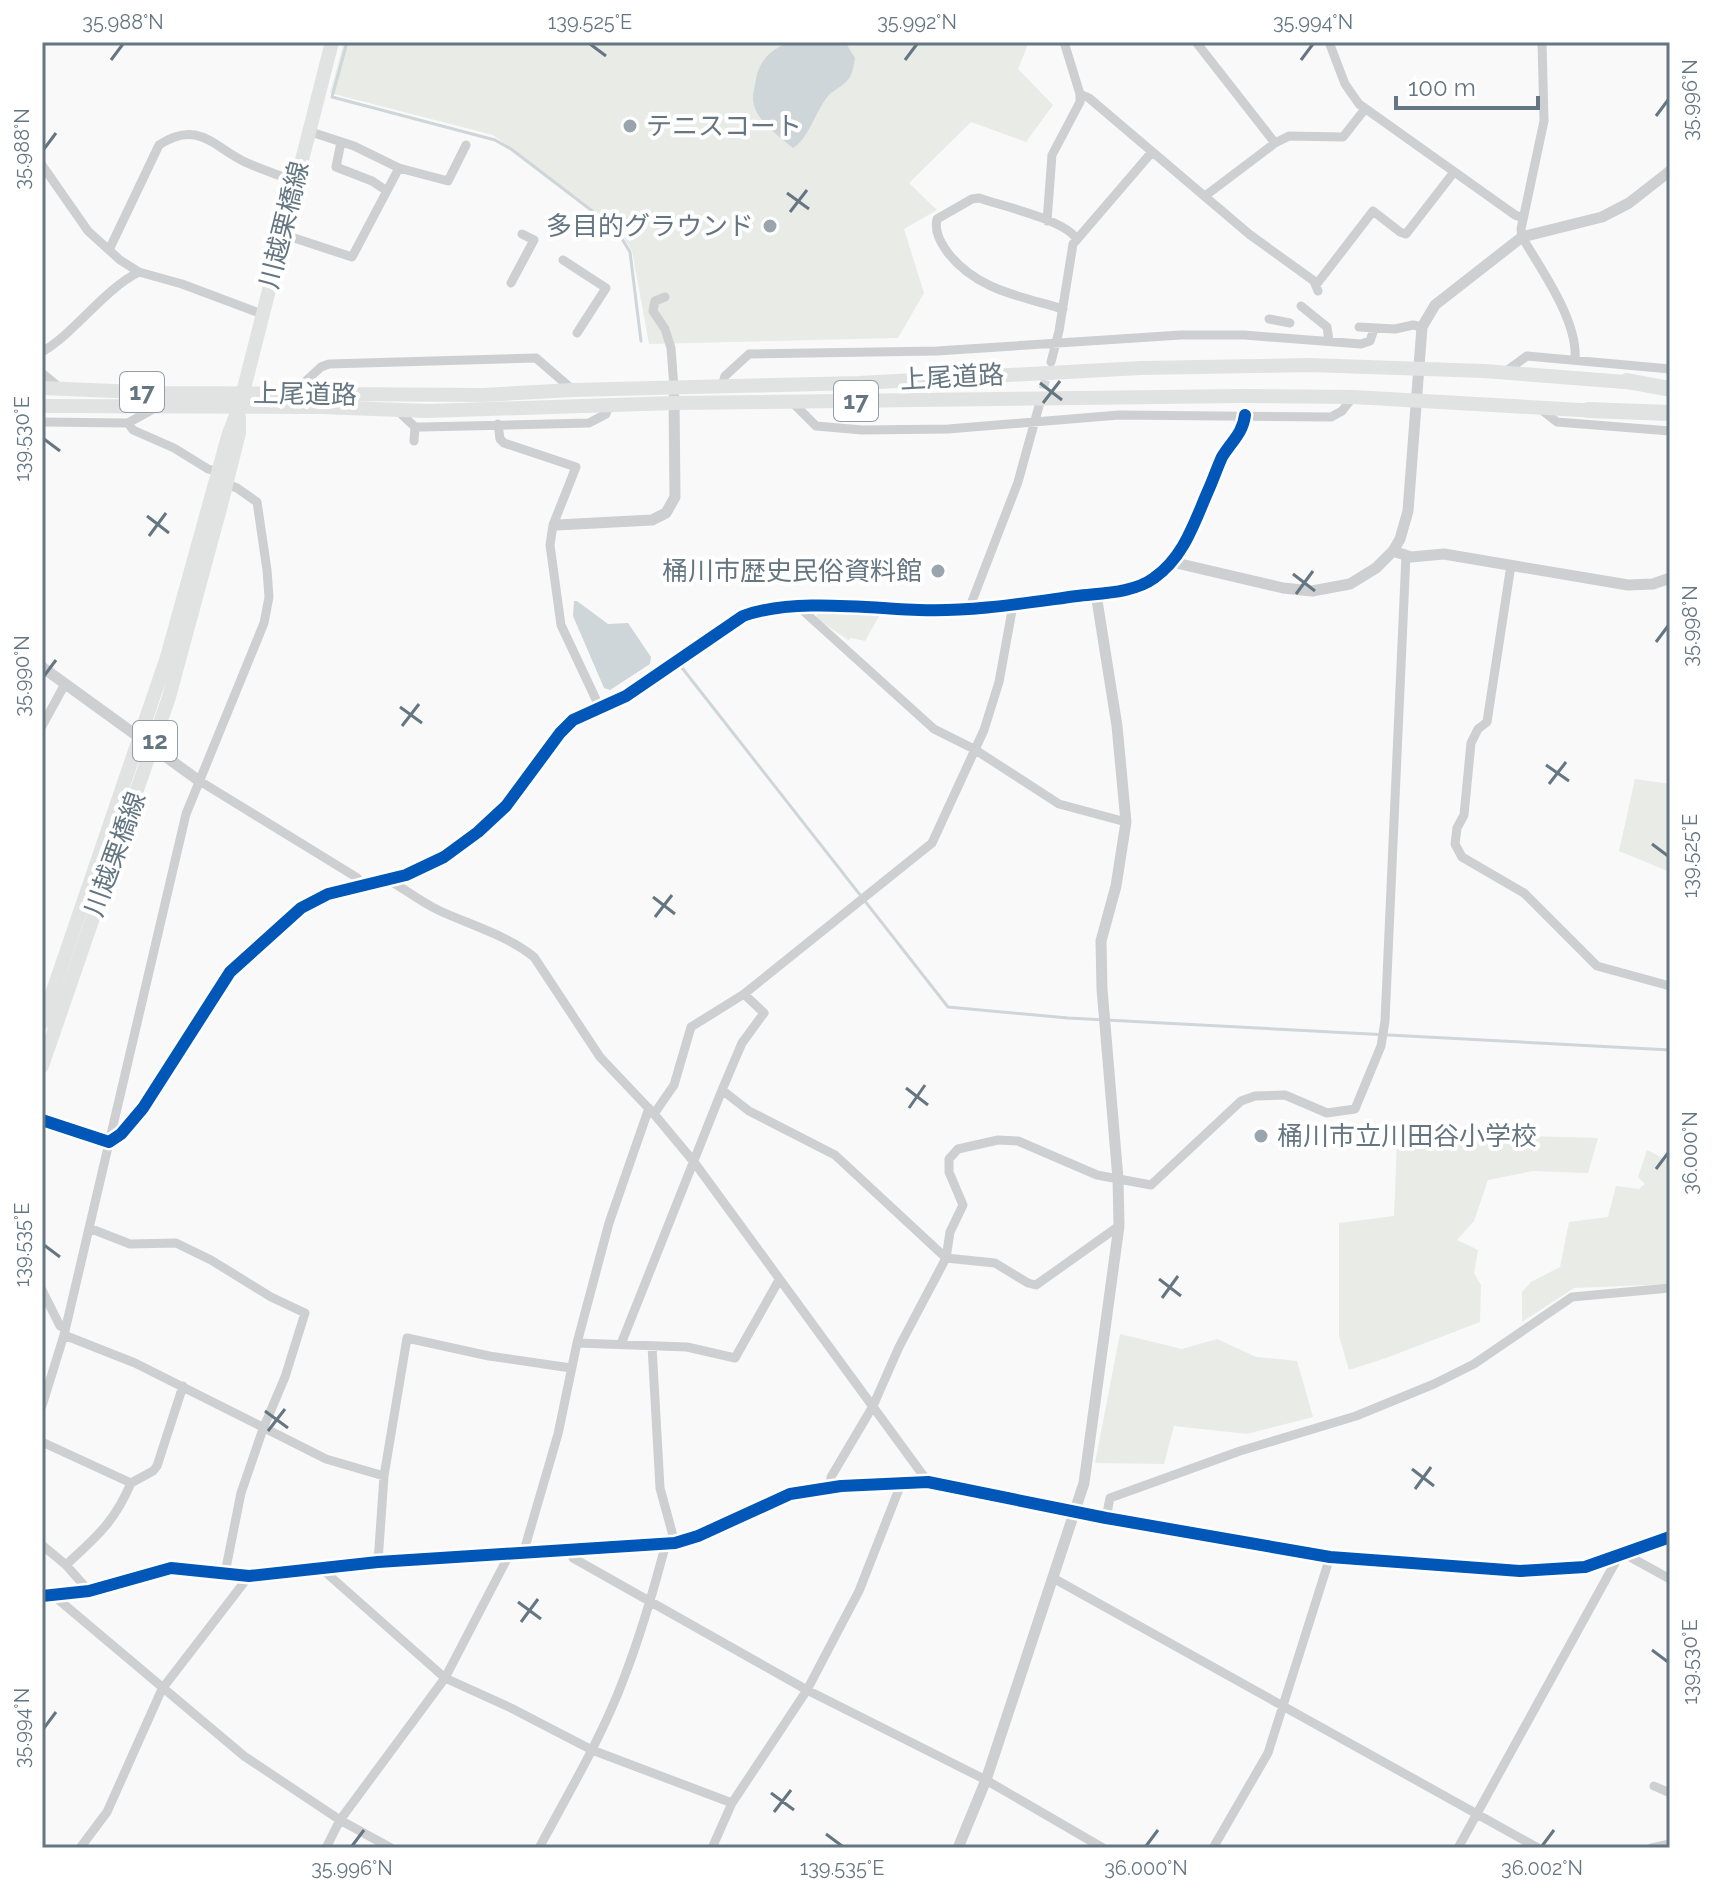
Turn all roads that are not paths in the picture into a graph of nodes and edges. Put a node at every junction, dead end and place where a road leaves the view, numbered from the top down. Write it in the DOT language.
graph roads {
  1 [pos="332,42"];
  2 [pos="1064,42"];
  3 [pos="1196,42"];
  4 [pos="1329,42"];
  5 [pos="1542,42"];
  6 [pos="1080,94"];
  7 [pos="1365,109"];
  8 [pos="308,131"];
  9 [pos="341,142"];
  10 [pos="1275,143"];
  11 [pos="466,145"];
  12 [pos="1152,152"];
  13 [pos="42,165"];
  14 [pos="399,168"];
  15 [pos="1670,171"];
  16 [pos="1454,172"];
  17 [pos="295,182"];
  18 [pos="387,191"];
  19 [pos="1205,196"];
  20 [pos="1523,218"];
  21 [pos="1047,221"];
  22 [pos="282,234"];
  23 [pos="522,234"];
  24 [pos="1522,237"];
  25 [pos="1076,238"];
  26 [pos="109,250"];
  27 [pos="563,260"];
  28 [pos="139,272"];
  29 [pos="511,283"];
  30 [pos="665,297"];
  31 [pos="1301,306"];
  32 [pos="1063,309"];
  33 [pos="262,314"];
  34 [pos="1269,319"];
  35 [pos="1290,323"];
  36 [pos="1359,327"];
  37 [pos="1422,327"];
  38 [pos="1374,329"];
  39 [pos="577,333"];
  40 [pos="1329,341"];
  41 [pos="1056,342"];
  42 [pos="42,352"];
  43 [pos="1575,359"];
  44 [pos="1051,362"];
  45 [pos="1670,369"];
  46 [pos="1419,370"];
  47 [pos="1505,372"];
  48 [pos="42,373"];
  49 [pos="1627,381"];
  50 [pos="722,387"];
  51 [pos="1670,387"];
  52 [pos="42,388"];
  53 [pos="60,388"];
  54 [pos="573,390"];
  55 [pos="293,393"];
  56 [pos="674,396"];
  57 [pos="1353,397"];
  58 [pos="1416,400"];
  59 [pos="241,401"];
  60 [pos="793,403"];
  61 [pos="42,406"];
  62 [pos="609,406"];
  63 [pos="1039,406"];
  64 [pos="1538,407"];
  65 [pos="155,408"];
  66 [pos="397,410"];
  67 [pos="1588,410"];
  68 [pos="1245,415"];
  69 [pos="1670,416"];
  70 [pos="42,422"];
  71 [pos="1035,422"];
  72 [pos="128,423"];
  73 [pos="498,424"];
  74 [pos="415,427"];
  75 [pos="1670,431"];
  76 [pos="414,441"];
  77 [pos="223,478"];
  78 [pos="557,525"];
  79 [pos="1393,551"];
  80 [pos="1406,555"];
  81 [pos="1172,562"];
  82 [pos="1511,565"];
  83 [pos="1670,578"];
  84 [pos="1096,594"];
  85 [pos="1013,605"];
  86 [pos="800,608"];
  87 [pos="969,609"];
  88 [pos="42,667"];
  89 [pos="65,684"];
  90 [pos="600,708"];
  91 [pos="42,726"];
  92 [pos="146,744"];
  93 [pos="974,749"];
  94 [pos="198,780"];
  95 [pos="1126,822"];
  96 [pos="389,880"];
  97 [pos="364,885"];
  98 [pos="1670,986"];
  99 [pos="744,994"];
  100 [pos="42,1023"];
  101 [pos="42,1066"];
  102 [pos="722,1090"];
  103 [pos="652,1111"];
  104 [pos="42,1120"];
  105 [pos="109,1142"];
  106 [pos="694,1162"];
  107 [pos="1118,1179"];
  108 [pos="1119,1226"];
  109 [pos="89,1228"];
  110 [pos="946,1258"];
  111 [pos="779,1280"];
  112 [pos="1670,1288"];
  113 [pos="42,1290"];
  114 [pos="64,1332"];
  115 [pos="577,1343"];
  116 [pos="621,1344"];
  117 [pos="652,1346"];
  118 [pos="571,1368"];
  119 [pos="183,1386"];
  120 [pos="42,1406"];
  121 [pos="873,1406"];
  122 [pos="263,1429"];
  123 [pos="42,1442"];
  124 [pos="384,1476"];
  125 [pos="928,1482"];
  126 [pos="131,1483"];
  127 [pos="901,1484"];
  128 [pos="830,1488"];
  129 [pos="1074,1512"];
  130 [pos="1106,1518"];
  131 [pos="1670,1537"];
  132 [pos="670,1543"];
  133 [pos="42,1545"];
  134 [pos="570,1551"];
  135 [pos="1621,1552"];
  136 [pos="523,1554"];
  137 [pos="509,1555"];
  138 [pos="1330,1557"];
  139 [pos="378,1562"];
  140 [pos="66,1565"];
  141 [pos="323,1570"];
  142 [pos="225,1573"];
  143 [pos="249,1576"];
  144 [pos="1053,1578"];
  145 [pos="1670,1579"];
  146 [pos="89,1591"];
  147 [pos="48,1596"];
  148 [pos="651,1603"];
  149 [pos="445,1678"];
  150 [pos="162,1689"];
  151 [pos="807,1690"];
  152 [pos="1282,1706"];
  153 [pos="592,1750"];
  154 [pos="986,1780"];
  155 [pos="1654,1786"];
  156 [pos="1670,1793"];
  157 [pos="732,1803"];
  158 [pos="1476,1815"];
  159 [pos="340,1820"];
  160 [pos="1670,1844"];
  161 [pos="80,1848"];
  162 [pos="326,1848"];
  163 [pos="391,1848"];
  164 [pos="539,1848"];
  165 [pos="712,1848"];
  166 [pos="958,1848"];
  167 [pos="1103,1848"];
  168 [pos="1213,1848"];
  169 [pos="1458,1848"];
  170 [pos="1538,1848"];
  171 [pos="1651,1848"];
  1 -- 8 [label="main road, 川越栗橋線 / 12"];
  2 -- 6 [label="street"];
  3 -- 10 [label="street"];
  4 -- 7 [label="street"];
  5 -- 20 [label="street"];
  6 -- 12 [label="street"];
  6 -- 21 [label="street"];
  7 -- 10 [label="street"];
  7 -- 16 [label="street"];
  8 -- 9 [label="street"];
  8 -- 17 [label="main road, 川越栗橋線 / 12"];
  9 -- 14 [label="street"];
  9 -- 18 [label="street"];
  10 -- 19 [label="street"];
  11 -- 14 [label="street"];
  12 -- 19 [label="street"];
  12 -- 25 [label="street"];
  13 -- 26 [label="street"];
  14 -- 18 [label="street"];
  15 -- 24 [label="street"];
  16 -- 19 [label="street"];
  16 -- 20 [label="street"];
  17 -- 22 [label="main road, 川越栗橋線 / 12"];
  17 -- 26 [label="street"];
  18 -- 22 [label="street"];
  20 -- 24 [label="street"];
  21 -- 25 [label="street"];
  21 -- 32 [label="street"];
  22 -- 33 [label="main road, 川越栗橋線 / 12"];
  23 -- 29 [label="street"];
  24 -- 37 [label="street"];
  24 -- 43 [label="street"];
  25 -- 32 [label="street"];
  26 -- 28 [label="street"];
  27 -- 39 [label="street"];
  28 -- 33 [label="street"];
  28 -- 42 [label="street"];
  30 -- 56 [label="street"];
  31 -- 40 [label="street"];
  32 -- 41 [label="street"];
  33 -- 59 [label="main road, 川越栗橋線 / 12"];
  34 -- 35 [label="street"];
  36 -- 38 [label="street"];
  37 -- 38 [label="street"];
  37 -- 46 [label="street"];
  38 -- 40 [label="street"];
  40 -- 41 [label="street"];
  41 -- 44 [label="street"];
  41 -- 50 [label="street"];
  43 -- 45 [label="street"];
  43 -- 47 [label="street"];
  46 -- 47 [label="main road, 上尾道路 / 17"];
  46 -- 50 [label="main road, 上尾道路 / 17"];
  46 -- 58 [label="street"];
  47 -- 49 [label="main road, 上尾道路 / 17"];
  48 -- 53 [label="street"];
  49 -- 51 [label="highway"];
  50 -- 56 [label="main road, 上尾道路 / 17"];
  52 -- 53 [label="main road, 上尾道路 / 17"];
  53 -- 59 [label="main road, 上尾道路 / 17"];
  54 -- 55 [label="main road, 上尾道路 / 17"];
  54 -- 55 [label="street"];
  54 -- 56 [label="main road, 上尾道路 / 17"];
  55 -- 59 [label="main road, 上尾道路 / 17"];
  56 -- 60 [label="main road, 上尾道路 / 17"];
  56 -- 62 [label="main road, 上尾道路 / 17"];
  56 -- 78 [label="street"];
  57 -- 58 [label="main road, 上尾道路 / 17"];
  57 -- 60 [label="main road, 上尾道路 / 17"];
  57 -- 68 [label="street"];
  58 -- 64 [label="main road, 上尾道路 / 17"];
  58 -- 79 [label="street"];
  59 -- 65 [label="main road, 上尾道路 / 17"];
  59 -- 66 [label="main road, 上尾道路 / 17"];
  59 -- 77 [label="main road, 川越栗橋線 / 12"];
  60 -- 71 [label="street"];
  61 -- 65 [label="main road, 上尾道路 / 17"];
  62 -- 66 [label="main road, 上尾道路 / 17"];
  62 -- 73 [label="street"];
  63 -- 71 [label="street"];
  64 -- 67 [label="main road, 上尾道路 / 17"];
  64 -- 75 [label="street"];
  65 -- 72 [label="street"];
  66 -- 74 [label="street"];
  67 -- 69 [label="highway"];
  68 -- 71 [label="street"];
  68 -- 81 [label="street"];
  70 -- 72 [label="street"];
  71 -- 87 [label="street"];
  72 -- 77 [label="street"];
  73 -- 74 [label="street"];
  73 -- 90 [label="street"];
  74 -- 76 [label="street"];
  77 -- 92 [label="main road, 川越栗橋線 / 12"];
  77 -- 94 [label="street"];
  79 -- 80 [label="street"];
  79 -- 81 [label="street"];
  80 -- 82 [label="street"];
  80 -- 107 [label="street"];
  81 -- 84 [label="street"];
  82 -- 83 [label="street"];
  82 -- 98 [label="street"];
  84 -- 85 [label="street"];
  84 -- 95 [label="street"];
  85 -- 87 [label="street"];
  85 -- 93 [label="street"];
  86 -- 87 [label="street"];
  86 -- 90 [label="street"];
  86 -- 93 [label="street"];
  88 -- 89 [label="street"];
  89 -- 91 [label="street"];
  89 -- 92 [label="street"];
  90 -- 96 [label="street"];
  92 -- 94 [label="street"];
  92 -- 100 [label="main road, 川越栗橋線 / 12"];
  92 -- 101 [label="main road, 川越栗橋線 / 12"];
  93 -- 95 [label="street"];
  93 -- 99 [label="street"];
  94 -- 97 [label="street"];
  94 -- 105 [label="street"];
  95 -- 107 [label="street"];
  96 -- 97 [label="street"];
  96 -- 103 [label="street"];
  97 -- 105 [label="street"];
  99 -- 102 [label="street"];
  99 -- 103 [label="street"];
  102 -- 106 [label="street"];
  102 -- 110 [label="street"];
  103 -- 106 [label="street"];
  103 -- 115 [label="street"];
  104 -- 105 [label="street"];
  105 -- 109 [label="street"];
  106 -- 111 [label="street"];
  106 -- 116 [label="street"];
  107 -- 108 [label="street"];
  107 -- 110 [label="street"];
  108 -- 110 [label="street"];
  108 -- 129 [label="street"];
  109 -- 114 [label="street"];
  109 -- 122 [label="street"];
  110 -- 121 [label="street"];
  111 -- 117 [label="street"];
  111 -- 121 [label="street"];
  112 -- 130 [label="street"];
  113 -- 114 [label="street"];
  114 -- 119 [label="street"];
  114 -- 120 [label="street"];
  115 -- 116 [label="street"];
  115 -- 118 [label="street"];
  116 -- 117 [label="street"];
  117 -- 132 [label="street"];
  118 -- 124 [label="street"];
  118 -- 136 [label="street"];
  119 -- 122 [label="street"];
  119 -- 126 [label="street"];
  121 -- 125 [label="street"];
  121 -- 128 [label="street"];
  122 -- 124 [label="street"];
  122 -- 142 [label="street"];
  123 -- 126 [label="street"];
  124 -- 139 [label="street"];
  125 -- 127 [label="street"];
  125 -- 129 [label="street"];
  126 -- 140 [label="street"];
  127 -- 128 [label="street"];
  127 -- 151 [label="street"];
  128 -- 132 [label="street"];
  129 -- 130 [label="street"];
  129 -- 144 [label="street"];
  130 -- 138 [label="street"];
  131 -- 135 [label="street"];
  132 -- 134 [label="street"];
  132 -- 148 [label="street"];
  133 -- 140 [label="street"];
  134 -- 136 [label="street"];
  134 -- 148 [label="street"];
  135 -- 138 [label="street"];
  135 -- 145 [label="street"];
  135 -- 158 [label="street"];
  136 -- 137 [label="street"];
  137 -- 139 [label="street"];
  137 -- 149 [label="street"];
  138 -- 152 [label="street"];
  139 -- 141 [label="street"];
  140 -- 146 [label="street"];
  141 -- 143 [label="street"];
  141 -- 149 [label="street"];
  142 -- 143 [label="street"];
  142 -- 146 [label="street"];
  143 -- 150 [label="street"];
  144 -- 152 [label="street"];
  144 -- 154 [label="street"];
  146 -- 147 [label="street"];
  147 -- 150 [label="street"];
  148 -- 151 [label="street"];
  148 -- 153 [label="street"];
  149 -- 153 [label="street"];
  149 -- 159 [label="street"];
  150 -- 159 [label="street"];
  150 -- 161 [label="street"];
  151 -- 154 [label="street"];
  151 -- 157 [label="street"];
  152 -- 158 [label="street"];
  152 -- 168 [label="street"];
  153 -- 157 [label="street"];
  153 -- 164 [label="street"];
  154 -- 166 [label="street"];
  154 -- 167 [label="street"];
  155 -- 156 [label="street"];
  157 -- 165 [label="street"];
  158 -- 169 [label="street"];
  158 -- 170 [label="street"];
  159 -- 162 [label="street"];
  159 -- 163 [label="street"];
  160 -- 171 [label="street"];
}
